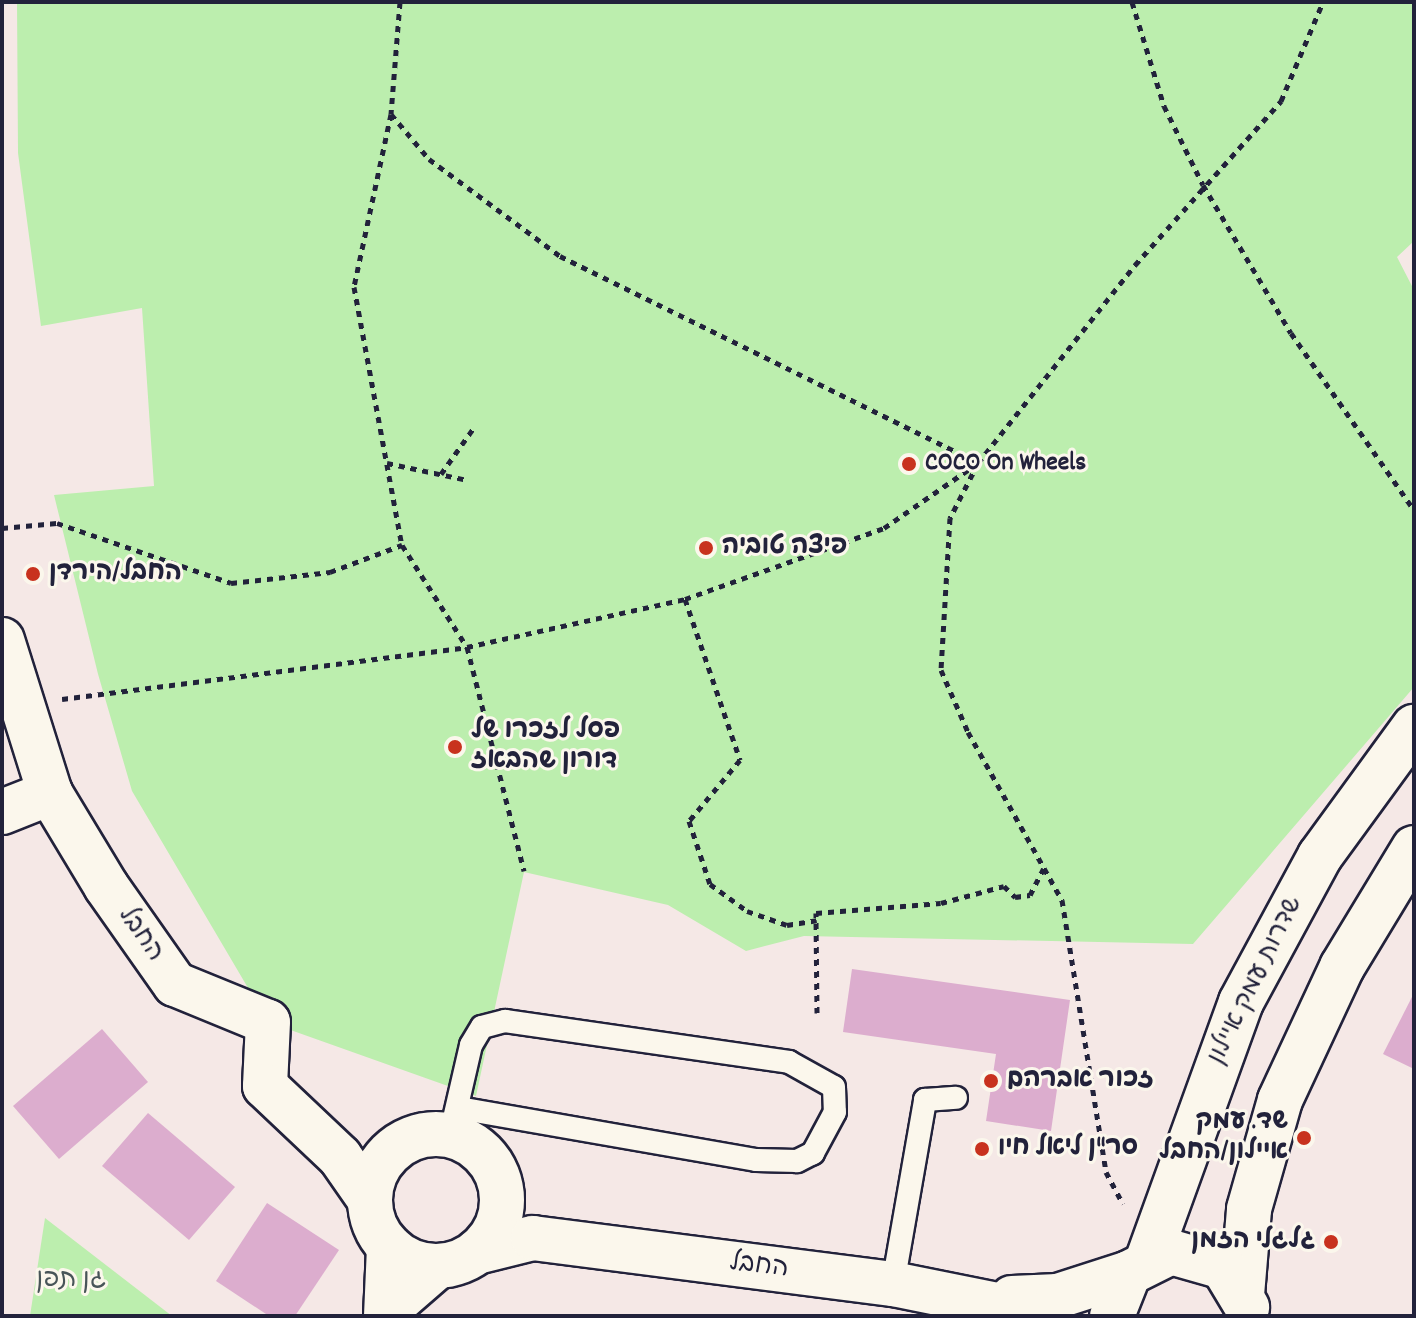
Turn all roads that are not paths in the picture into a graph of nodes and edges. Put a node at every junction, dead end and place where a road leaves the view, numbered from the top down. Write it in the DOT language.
graph roads {
  1 [pos="2,640"];
  2 [pos="1414,727"];
  3 [pos="50,793"];
  4 [pos="2,812"];
  5 [pos="1414,848"];
  6 [pos="956,1098"];
  7 [pos="453,1122"];
  8 [pos="388,1154"];
  9 [pos="340,1157"];
  10 [pos="502,1196"];
  11 [pos="370,1200"];
  12 [pos="533,1238"];
  13 [pos="389,1246"];
  14 [pos="458,1259"];
  15 [pos="1139,1266"];
  16 [pos="893,1284"];
  17 [pos="986,1299"];
  18 [pos="1252,1309"];
  19 [pos="387,1313"];
  20 [pos="1051,1316"];
  21 [pos="1112,1316"];
  1 -- 3 [label="street, החבל"];
  2 -- 15 [label="street, שדרות עמק איילון"];
  3 -- 4 [label="street"];
  3 -- 9 [label="street, החבל"];
  5 -- 18 [label="street"];
  6 -- 16 [label="lane"];
  7 -- 7 [label="lane"];
  7 -- 8 [label="street"];
  7 -- 10 [label="street"];
  8 -- 9 [label="street"];
  8 -- 11 [label="street"];
  9 -- 11 [label="street, החבל"];
  10 -- 12 [label="street"];
  10 -- 14 [label="street"];
  11 -- 13 [label="street"];
  12 -- 14 [label="street, החבל"];
  12 -- 16 [label="street, החבל"];
  13 -- 14 [label="street"];
  13 -- 19 [label="street"];
  14 -- 19 [label="street"];
  15 -- 17 [label="street, החבל"];
  15 -- 18 [label="street, החבל"];
  15 -- 21 [label="street, שדרות עמק איילון"];
  16 -- 17 [label="street, החבל"];
  17 -- 20 [label="street, החבל"];
}
